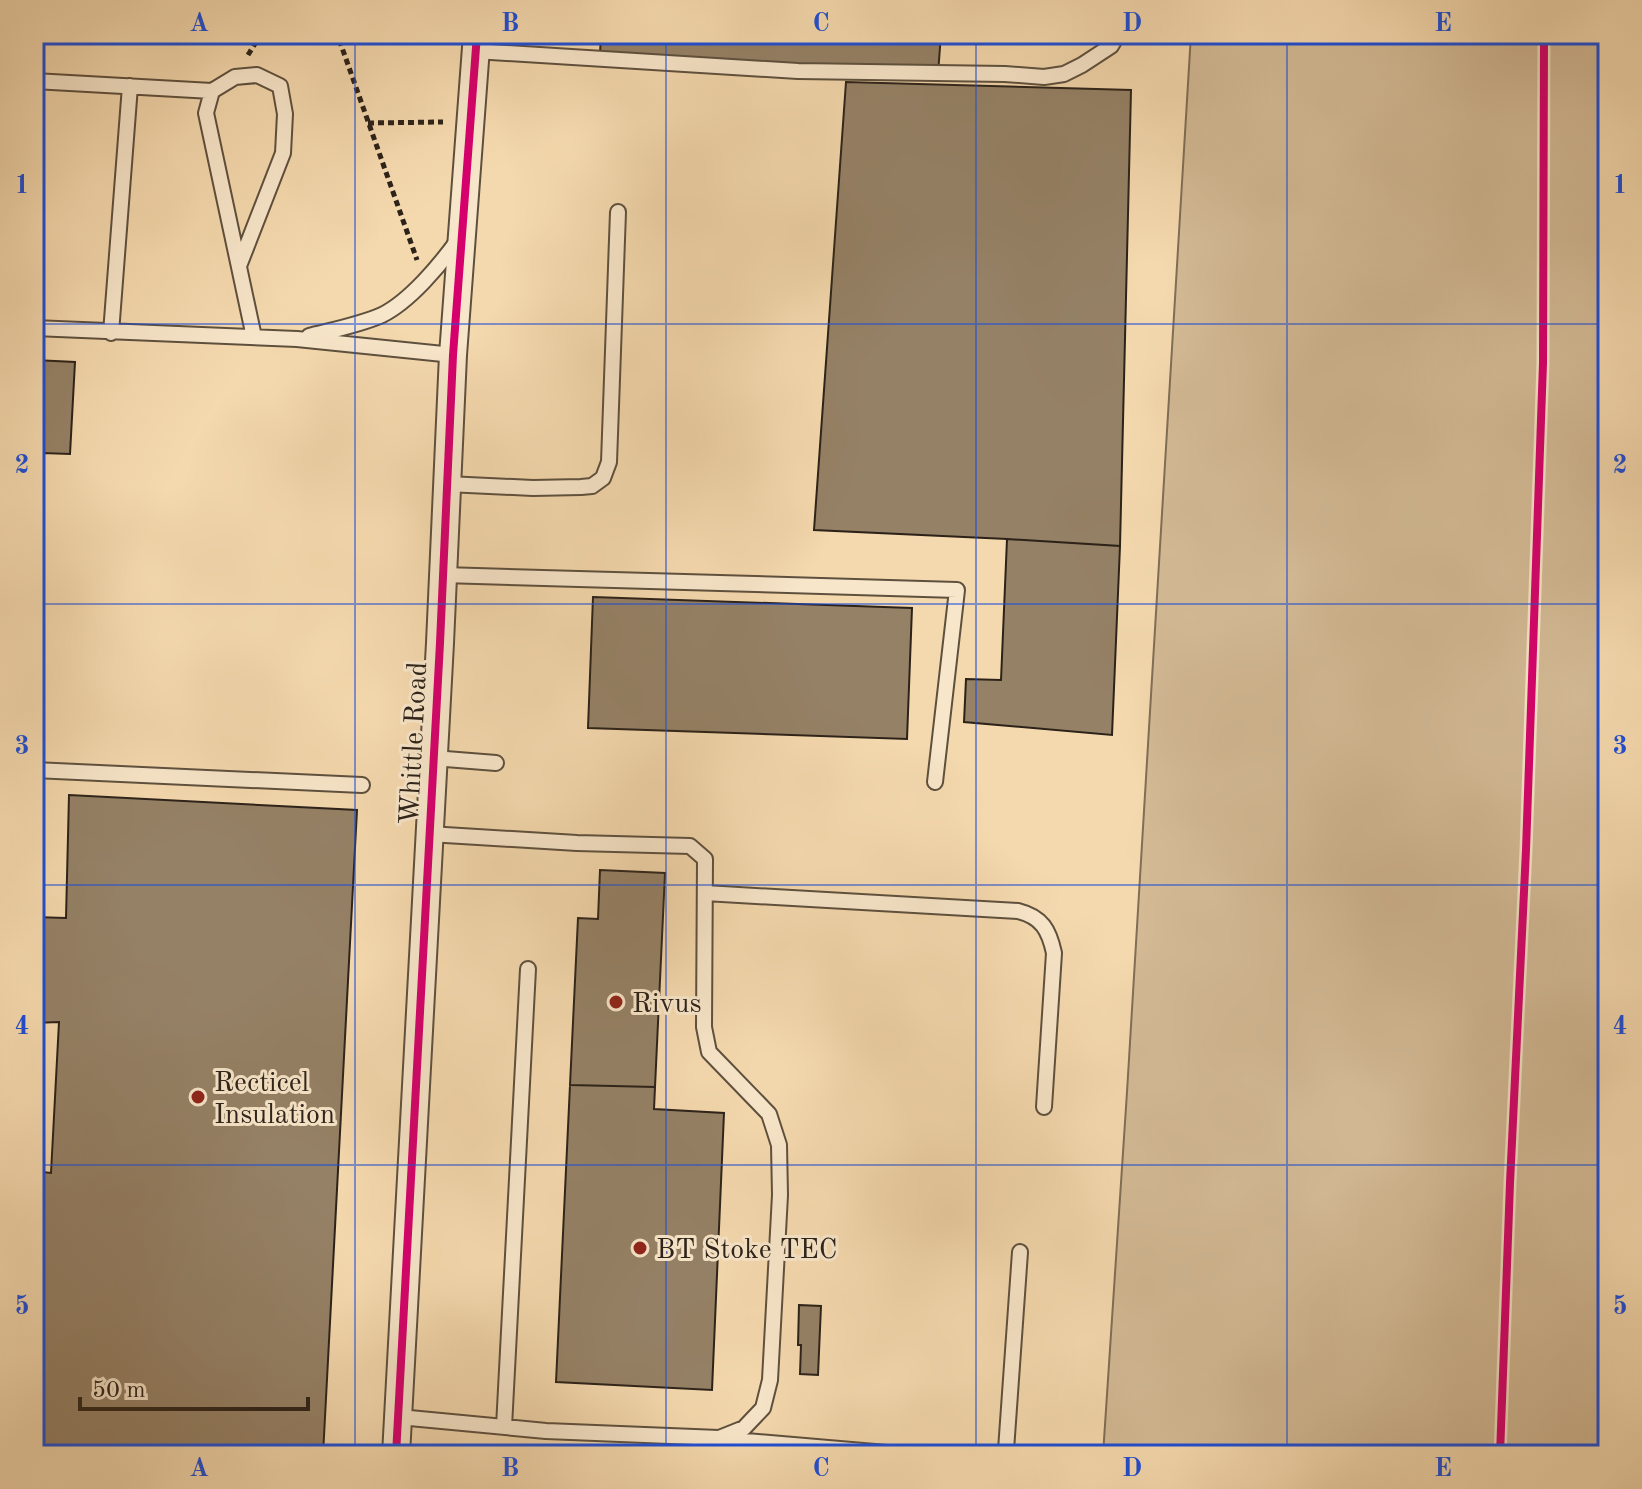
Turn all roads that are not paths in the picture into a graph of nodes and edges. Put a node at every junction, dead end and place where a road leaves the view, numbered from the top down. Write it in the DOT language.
graph roads {
  1 [pos="1118,34"];
  2 [pos="476,42"];
  3 [pos="34,81"];
  4 [pos="130,86"];
  5 [pos="212,91"];
  6 [pos="618,212"];
  7 [pos="462,236"];
  8 [pos="239,266"];
  9 [pos="34,328"];
  10 [pos="111,333"];
  11 [pos="254,337"];
  12 [pos="297,339"];
  13 [pos="453,355"];
  14 [pos="447,484"];
  15 [pos="443,575"];
  16 [pos="433,758"];
  17 [pos="496,763"];
  18 [pos="34,770"];
  19 [pos="935,782"];
  20 [pos="362,785"];
  21 [pos="429,834"];
  22 [pos="705,893"];
  23 [pos="528,969"];
  24 [pos="1044,1107"];
  25 [pos="1020,1252"];
  26 [pos="399,1417"];
  27 [pos="504,1427"];
  28 [pos="719,1438"];
  29 [pos="396,1455"];
  30 [pos="910,1455"];
  31 [pos="994,1455"];
  1 -- 2 [label="lane"];
  2 -- 7 [label="street, Whittle Road"];
  3 -- 4 [label="lane"];
  4 -- 5 [label="lane"];
  4 -- 10 [label="lane"];
  5 -- 8 [label="lane"];
  5 -- 8 [label="lane"];
  6 -- 14 [label="lane"];
  7 -- 12 [label="lane"];
  7 -- 13 [label="street, Whittle Road"];
  8 -- 11 [label="lane"];
  9 -- 10 [label="lane"];
  10 -- 11 [label="lane"];
  11 -- 12 [label="lane"];
  12 -- 13 [label="lane"];
  13 -- 14 [label="street, Whittle Road"];
  14 -- 15 [label="street, Whittle Road"];
  15 -- 16 [label="street, Whittle Road"];
  15 -- 19 [label="lane"];
  16 -- 17 [label="lane"];
  16 -- 21 [label="street, Whittle Road"];
  18 -- 20 [label="lane"];
  21 -- 22 [label="lane"];
  21 -- 26 [label="street, Whittle Road"];
  22 -- 24 [label="lane"];
  22 -- 28 [label="lane"];
  23 -- 27 [label="lane"];
  25 -- 31 [label="lane"];
  26 -- 27 [label="lane"];
  26 -- 29 [label="street, Whittle Road"];
  27 -- 28 [label="lane"];
  28 -- 30 [label="lane"];
}
